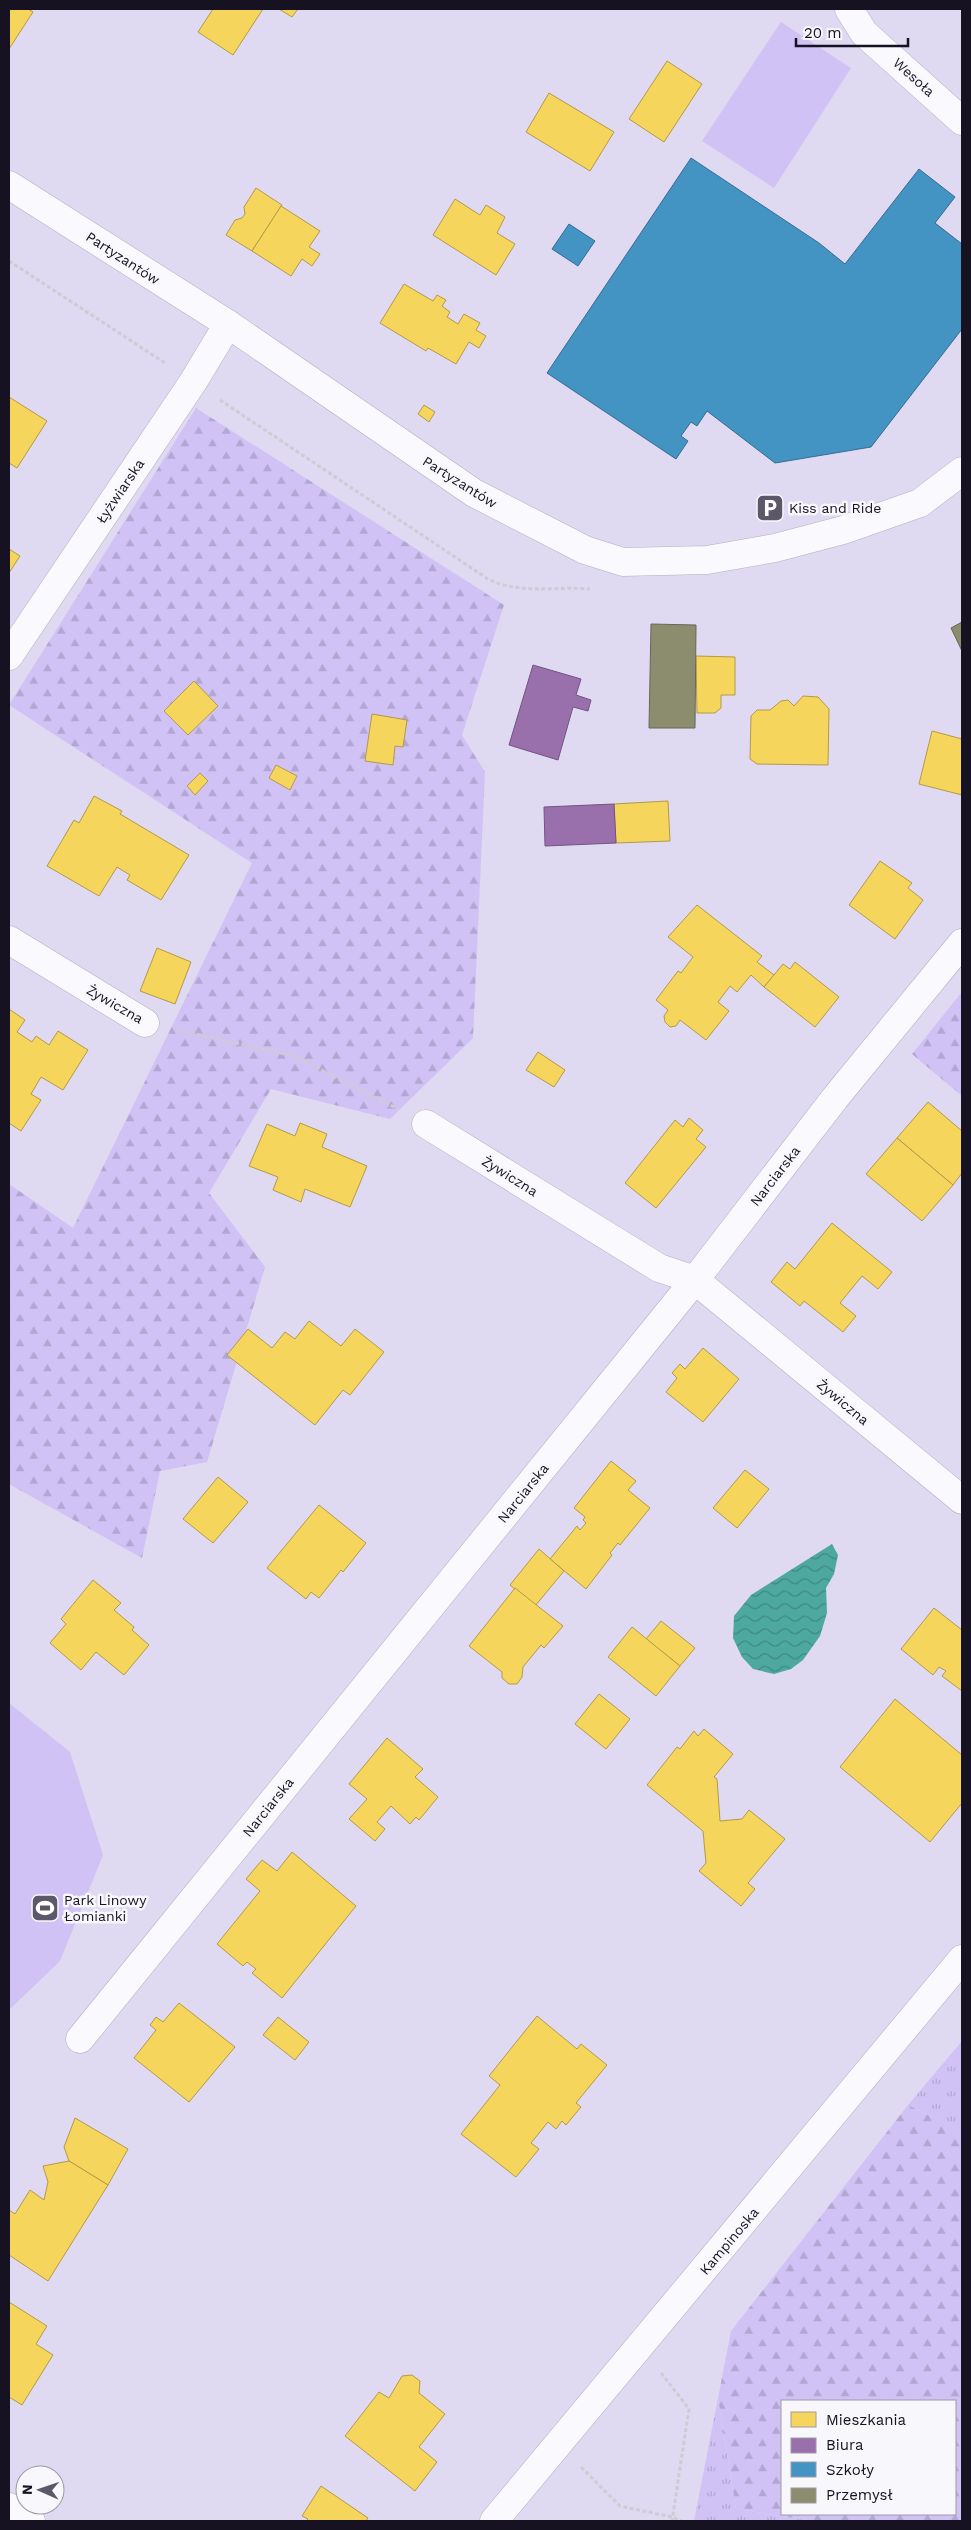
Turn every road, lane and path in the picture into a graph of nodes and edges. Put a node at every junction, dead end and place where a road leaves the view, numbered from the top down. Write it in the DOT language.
graph roads {
  1 [pos="849,9"];
  2 [pos="962,121"];
  3 [pos="9,185"];
  4 [pos="228,324"];
  5 [pos="962,471"];
  6 [pos="9,656"];
  7 [pos="9,940"];
  8 [pos="962,943"];
  9 [pos="145,1023"];
  10 [pos="426,1124"];
  11 [pos="695,1280"];
  12 [pos="962,1500"];
  13 [pos="962,1958"];
  14 [pos="80,2039"];
  15 [pos="640,2347"];
  16 [pos="558,2444"];
  17 [pos="9,2507"];
  18 [pos="672,2519"];
  19 [pos="31,2521"];
  20 [pos="494,2521"];
  21 [pos="682,2521"];
  1 -- 2 [label="street, Wesoła"];
  3 -- 4 [label="street, Partyzantów"];
  4 -- 5 [label="street, Partyzantów"];
  4 -- 6 [label="street, Łyżwiarska"];
  7 -- 9 [label="street, Żywiczna"];
  8 -- 11 [label="street, Narciarska"];
  9 -- 10 [label="path, Żywiczna"];
  10 -- 11 [label="street, Żywiczna"];
  11 -- 12 [label="street, Żywiczna"];
  11 -- 14 [label="street, Narciarska"];
  13 -- 15 [label="street, Kampinoska"];
  15 -- 16 [label="street, Kampinoska"];
  15 -- 18 [label="path"];
  16 -- 18 [label="path"];
  16 -- 20 [label="street, Kampinoska"];
  17 -- 19 [label="street"];
  18 -- 21 [label="path"];
}
